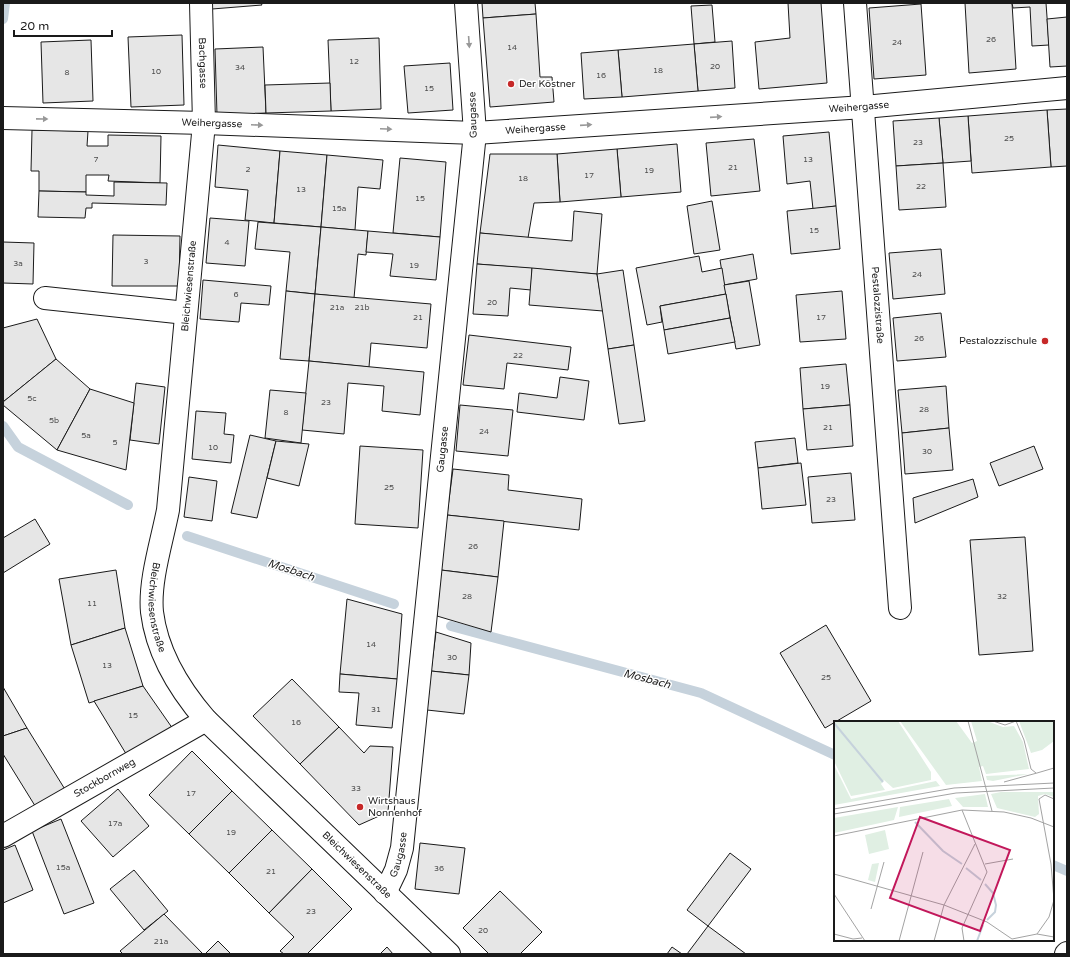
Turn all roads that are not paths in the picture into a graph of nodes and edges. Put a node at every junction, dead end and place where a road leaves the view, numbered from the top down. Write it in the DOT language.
graph roads {
  1 [pos="200,3"];
  2 [pos="466,3"];
  3 [pos="855,3"];
  4 [pos="1067,88"];
  5 [pos="864,107"];
  6 [pos="3,118"];
  7 [pos="204,123"];
  8 [pos="475,133"];
  9 [pos="46,298"];
  10 [pos="186,313"];
  11 [pos="900,608"];
  12 [pos="206,720"];
  13 [pos="3,836"];
  14 [pos="385,893"];
  15 [pos="449,954"];
  1 -- 7 [label="street, Bachgasse"];
  2 -- 8 [label="street, Gaugasse, one-way"];
  3 -- 5 [label="street, Pestalozzistraße"];
  4 -- 5 [label="street, Weihergasse"];
  8 -- 5 [label="street, Weihergasse, one-way"];
  5 -- 11 [label="street, Pestalozzistraße"];
  6 -- 7 [label="street, Weihergasse, one-way"];
  7 -- 8 [label="street, Weihergasse, one-way"];
  7 -- 10 [label="street, Bleichwiesenstraße"];
  8 -- 14 [label="street, Gaugasse"];
  9 -- 10 [label="street"];
  10 -- 12 [label="street, Bleichwiesenstraße"];
  12 -- 13 [label="street, Stockbornweg"];
  12 -- 14 [label="street, Bleichwiesenstraße"];
  14 -- 15 [label="street, Bleichwiesenstraße"];
}
